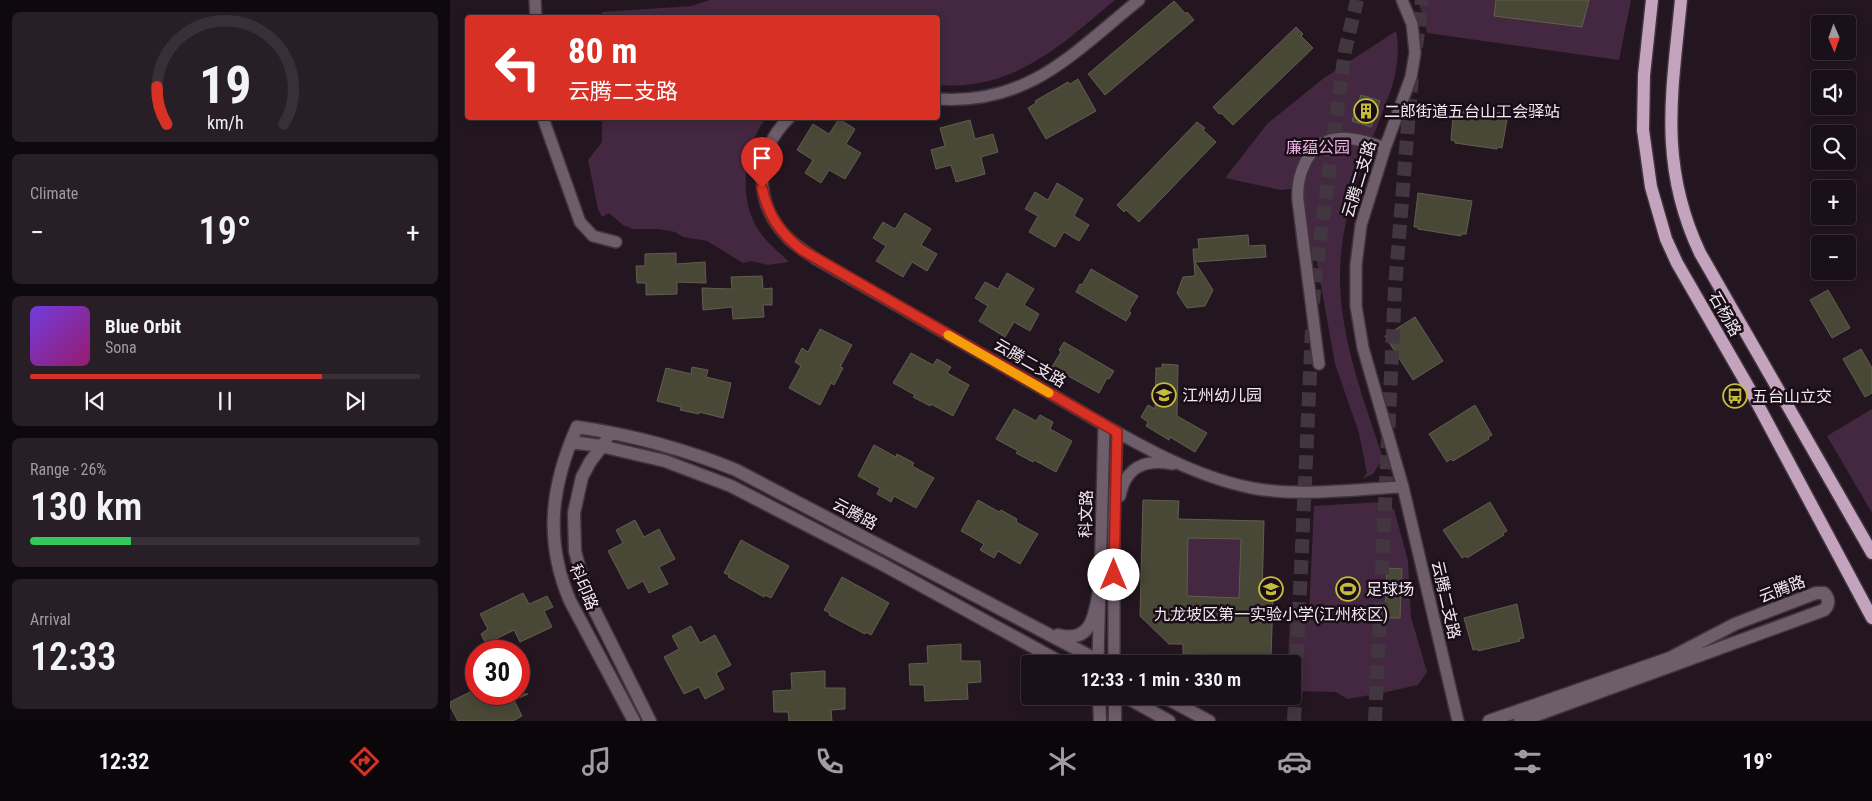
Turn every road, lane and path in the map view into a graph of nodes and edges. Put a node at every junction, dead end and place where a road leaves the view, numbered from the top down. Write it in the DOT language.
graph roads {
  1 [pos="535,0"];
  2 [pos="1139,0"];
  3 [pos="1402,0"];
  4 [pos="1652,0"];
  5 [pos="1681,0"];
  6 [pos="536,15"];
  7 [pos="940,99"];
  8 [pos="544,120"];
  9 [pos="787,120"];
  10 [pos="1385,148"];
  11 [pos="616,242"];
  12 [pos="1319,364"];
  13 [pos="1104,424"];
  14 [pos="577,427"];
  15 [pos="614,432"];
  16 [pos="1117,432"];
  17 [pos="571,442"];
  18 [pos="601,446"];
  19 [pos="1183,465"];
  20 [pos="1403,487"];
  21 [pos="1114,522"];
  22 [pos="1872,553"];
  23 [pos="1101,581"];
  24 [pos="1872,618"];
  25 [pos="1044,631"];
  26 [pos="1047,655"];
  27 [pos="1087,655"];
  28 [pos="1100,655"];
  29 [pos="1114,655"];
  30 [pos="1099,705"];
  31 [pos="1114,705"];
  32 [pos="1140,705"];
  33 [pos="1179,705"];
  34 [pos="634,721"];
  35 [pos="650,721"];
  36 [pos="1100,721"];
  37 [pos="1115,721"];
  38 [pos="1169,721"];
  39 [pos="1210,721"];
  40 [pos="1458,721"];
  41 [pos="1489,721"];
  42 [pos="1520,721"];
  1 -- 6 [label="street"];
  2 -- 7 [label="street"];
  3 -- 10 [label="street, 云腾二支路"];
  4 -- 24 [label="main road, 石杨路"];
  5 -- 22 [label="main road, 石杨路"];
  8 -- 11 [label="street"];
  9 -- 13 [label="street, 云腾二支路"];
  10 -- 12 [label="street"];
  10 -- 20 [label="street, 云腾二支路"];
  13 -- 16 [label="street, 云腾二支路"];
  13 -- 23 [label="street, 科文路"];
  14 -- 15 [label="street, 云腾路"];
  14 -- 17 [label="street, 科印路"];
  15 -- 18 [label="street, 科印路"];
  15 -- 25 [label="street, 云腾路"];
  16 -- 19 [label="street, 云腾二支路"];
  16 -- 21 [label="street, 科文路"];
  17 -- 18 [label="street, 云腾路"];
  17 -- 34 [label="street, 科印路"];
  18 -- 26 [label="street, 云腾路"];
  18 -- 35 [label="street, 科印路"];
  19 -- 20 [label="street, 云腾二支路"];
  19 -- 21 [label="street"];
  20 -- 40 [label="street, 云腾二支路"];
  21 -- 29 [label="street, 科文路"];
  23 -- 25 [label="street"];
  23 -- 28 [label="street, 科文路"];
  25 -- 27 [label="street, 云腾路"];
  30 -- 36 [label="street"];
  31 -- 37 [label="street"];
  32 -- 38 [label="street"];
  33 -- 39 [label="street"];
  41 -- 42 [label="street, 云腾路"];
}
